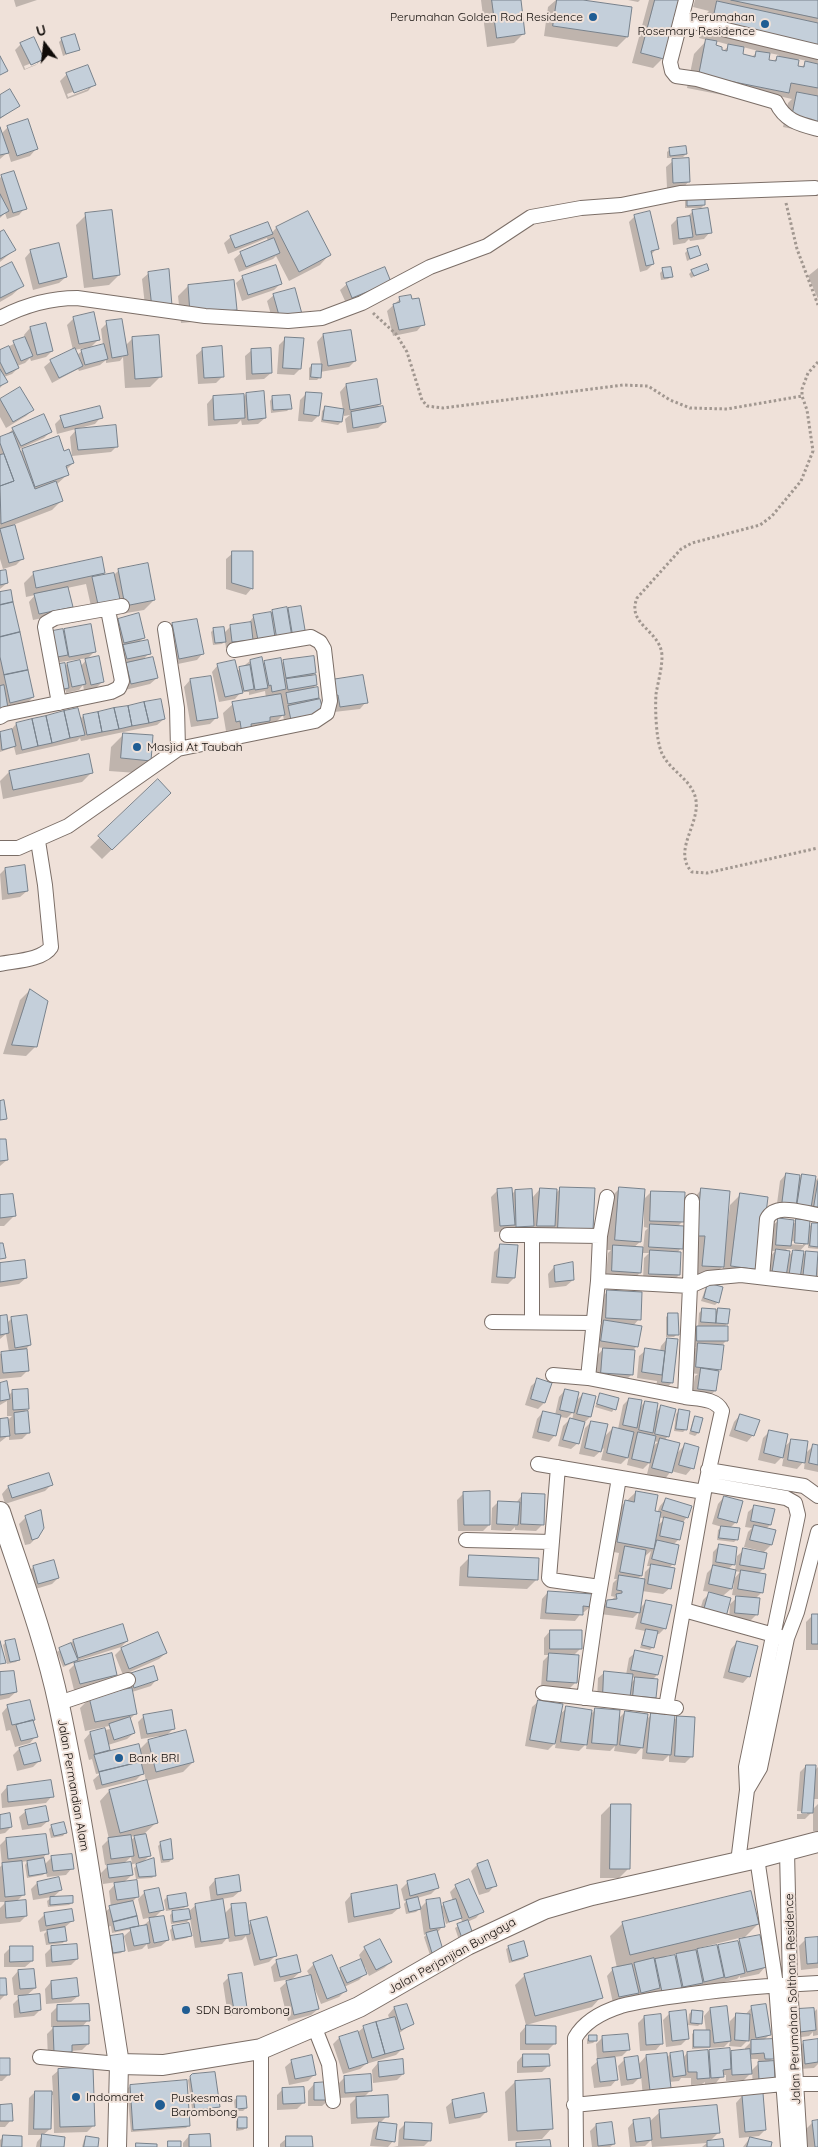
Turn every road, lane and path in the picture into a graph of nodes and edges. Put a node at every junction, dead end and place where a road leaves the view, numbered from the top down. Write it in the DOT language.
graph roads {
  1 [pos="686,0"];
  2 [pos="681,20"];
  3 [pos="818,52"];
  4 [pos="818,129"];
  5 [pos="814,188"];
  6 [pos="784,190"];
  7 [pos="362,303"];
  8 [pos="818,305"];
  9 [pos="0,318"];
  10 [pos="818,362"];
  11 [pos="802,396"];
  12 [pos="122,606"];
  13 [pos="108,610"];
  14 [pos="165,629"];
  15 [pos="234,650"];
  16 [pos="59,703"];
  17 [pos="0,717"];
  18 [pos="178,749"];
  19 [pos="38,841"];
  20 [pos="0,848"];
  21 [pos="818,848"];
  22 [pos="0,964"];
  23 [pos="607,1197"];
  24 [pos="692,1201"];
  25 [pos="818,1215"];
  26 [pos="507,1235"];
  27 [pos="532,1235"];
  28 [pos="600,1236"];
  29 [pos="762,1277"];
  30 [pos="598,1281"];
  31 [pos="818,1284"];
  32 [pos="690,1286"];
  33 [pos="532,1321"];
  34 [pos="492,1322"];
  35 [pos="594,1323"];
  36 [pos="553,1375"];
  37 [pos="588,1378"];
  38 [pos="685,1397"];
  39 [pos="538,1464"];
  40 [pos="558,1467"];
  41 [pos="619,1478"];
  42 [pos="706,1482"];
  43 [pos="818,1495"];
  44 [pos="795,1503"];
  45 [pos="0,1512"];
  46 [pos="818,1532"];
  47 [pos="466,1540"];
  48 [pos="552,1542"];
  49 [pos="600,1587"];
  50 [pos="684,1610"];
  51 [pos="772,1634"];
  52 [pos="787,1638"];
  53 [pos="128,1680"];
  54 [pos="543,1693"];
  55 [pos="584,1698"];
  56 [pos="58,1703"];
  57 [pos="747,1790"];
  58 [pos="818,1842"];
  59 [pos="787,1851"];
  60 [pos="748,1860"];
  61 [pos="818,1983"];
  62 [pos="790,1984"];
  63 [pos="776,1985"];
  64 [pos="314,2026"];
  65 [pos="261,2049"];
  66 [pos="40,2058"];
  67 [pos="118,2064"];
  68 [pos="789,2084"];
  69 [pos="818,2084"];
  70 [pos="333,2101"];
  71 [pos="574,2105"];
  72 [pos="117,2147"];
  73 [pos="261,2147"];
  74 [pos="576,2147"];
  75 [pos="788,2147"];
  76 [pos="800,2147"];
  1 -- 2 [label="street"];
  2 -- 3 [label="street"];
  2 -- 4 [label="street"];
  5 -- 6 [label="street"];
  6 -- 7 [label="street"];
  6 -- 8 [label="path"];
  7 -- 9 [label="street"];
  7 -- 11 [label="path"];
  10 -- 11 [label="path"];
  11 -- 21 [label="path"];
  12 -- 13 [label="street"];
  13 -- 16 [label="street"];
  13 -- 16 [label="street"];
  14 -- 18 [label="street"];
  15 -- 18 [label="street"];
  16 -- 17 [label="street"];
  18 -- 19 [label="street"];
  19 -- 20 [label="street"];
  19 -- 22 [label="street"];
  23 -- 28 [label="street"];
  24 -- 32 [label="street"];
  25 -- 29 [label="street"];
  26 -- 27 [label="street"];
  27 -- 28 [label="street"];
  27 -- 33 [label="street"];
  28 -- 30 [label="street"];
  29 -- 31 [label="street"];
  29 -- 32 [label="street"];
  30 -- 32 [label="street"];
  30 -- 35 [label="street"];
  32 -- 38 [label="street"];
  33 -- 34 [label="street"];
  33 -- 35 [label="street"];
  35 -- 37 [label="street"];
  36 -- 37 [label="street"];
  37 -- 38 [label="street"];
  38 -- 42 [label="street"];
  39 -- 40 [label="street"];
  40 -- 41 [label="street"];
  40 -- 48 [label="street"];
  41 -- 42 [label="street"];
  41 -- 49 [label="street"];
  42 -- 43 [label="street"];
  42 -- 44 [label="street"];
  42 -- 50 [label="street"];
  43 -- 44 [label="street"];
  44 -- 51 [label="street"];
  45 -- 56 [label="main road, Jalan Permandian Alam"];
  46 -- 52 [label="street"];
  47 -- 48 [label="street"];
  48 -- 49 [label="street"];
  49 -- 55 [label="street"];
  50 -- 51 [label="street"];
  50 -- 55 [label="street"];
  51 -- 52 [label="street"];
  51 -- 57 [label="street"];
  52 -- 57 [label="street"];
  53 -- 56 [label="street"];
  54 -- 55 [label="street"];
  56 -- 67 [label="main road, Jalan Permandian Alam"];
  57 -- 60 [label="street, Jalan Perumahan Solthana Residence"];
  58 -- 59 [label="main road, Jalan Perjanjian Bungaya"];
  59 -- 60 [label="main road, Jalan Perjanjian Bungaya"];
  59 -- 62 [label="street, Jalan Perumahan Solthana Residence"];
  60 -- 63 [label="street, Jalan Perumahan Solthana Residence"];
  60 -- 64 [label="main road, Jalan Perjanjian Bungaya"];
  61 -- 62 [label="street"];
  62 -- 63 [label="street"];
  62 -- 68 [label="street, Jalan Perumahan Solthana Residence"];
  63 -- 68 [label="street, Jalan Perumahan Solthana Residence"];
  63 -- 71 [label="street"];
  64 -- 65 [label="main road, Jalan Perjanjian Bungaya"];
  64 -- 70 [label="street"];
  65 -- 67 [label="main road, Jalan Perjanjian Bungaya"];
  65 -- 73 [label="street"];
  66 -- 67 [label="street"];
  67 -- 72 [label="street"];
  68 -- 69 [label="street"];
  68 -- 71 [label="street"];
  68 -- 75 [label="street, Jalan Perumahan Solthana Residence"];
  68 -- 76 [label="street, Jalan Perumahan Solthana Residence"];
  71 -- 74 [label="street"];
}
